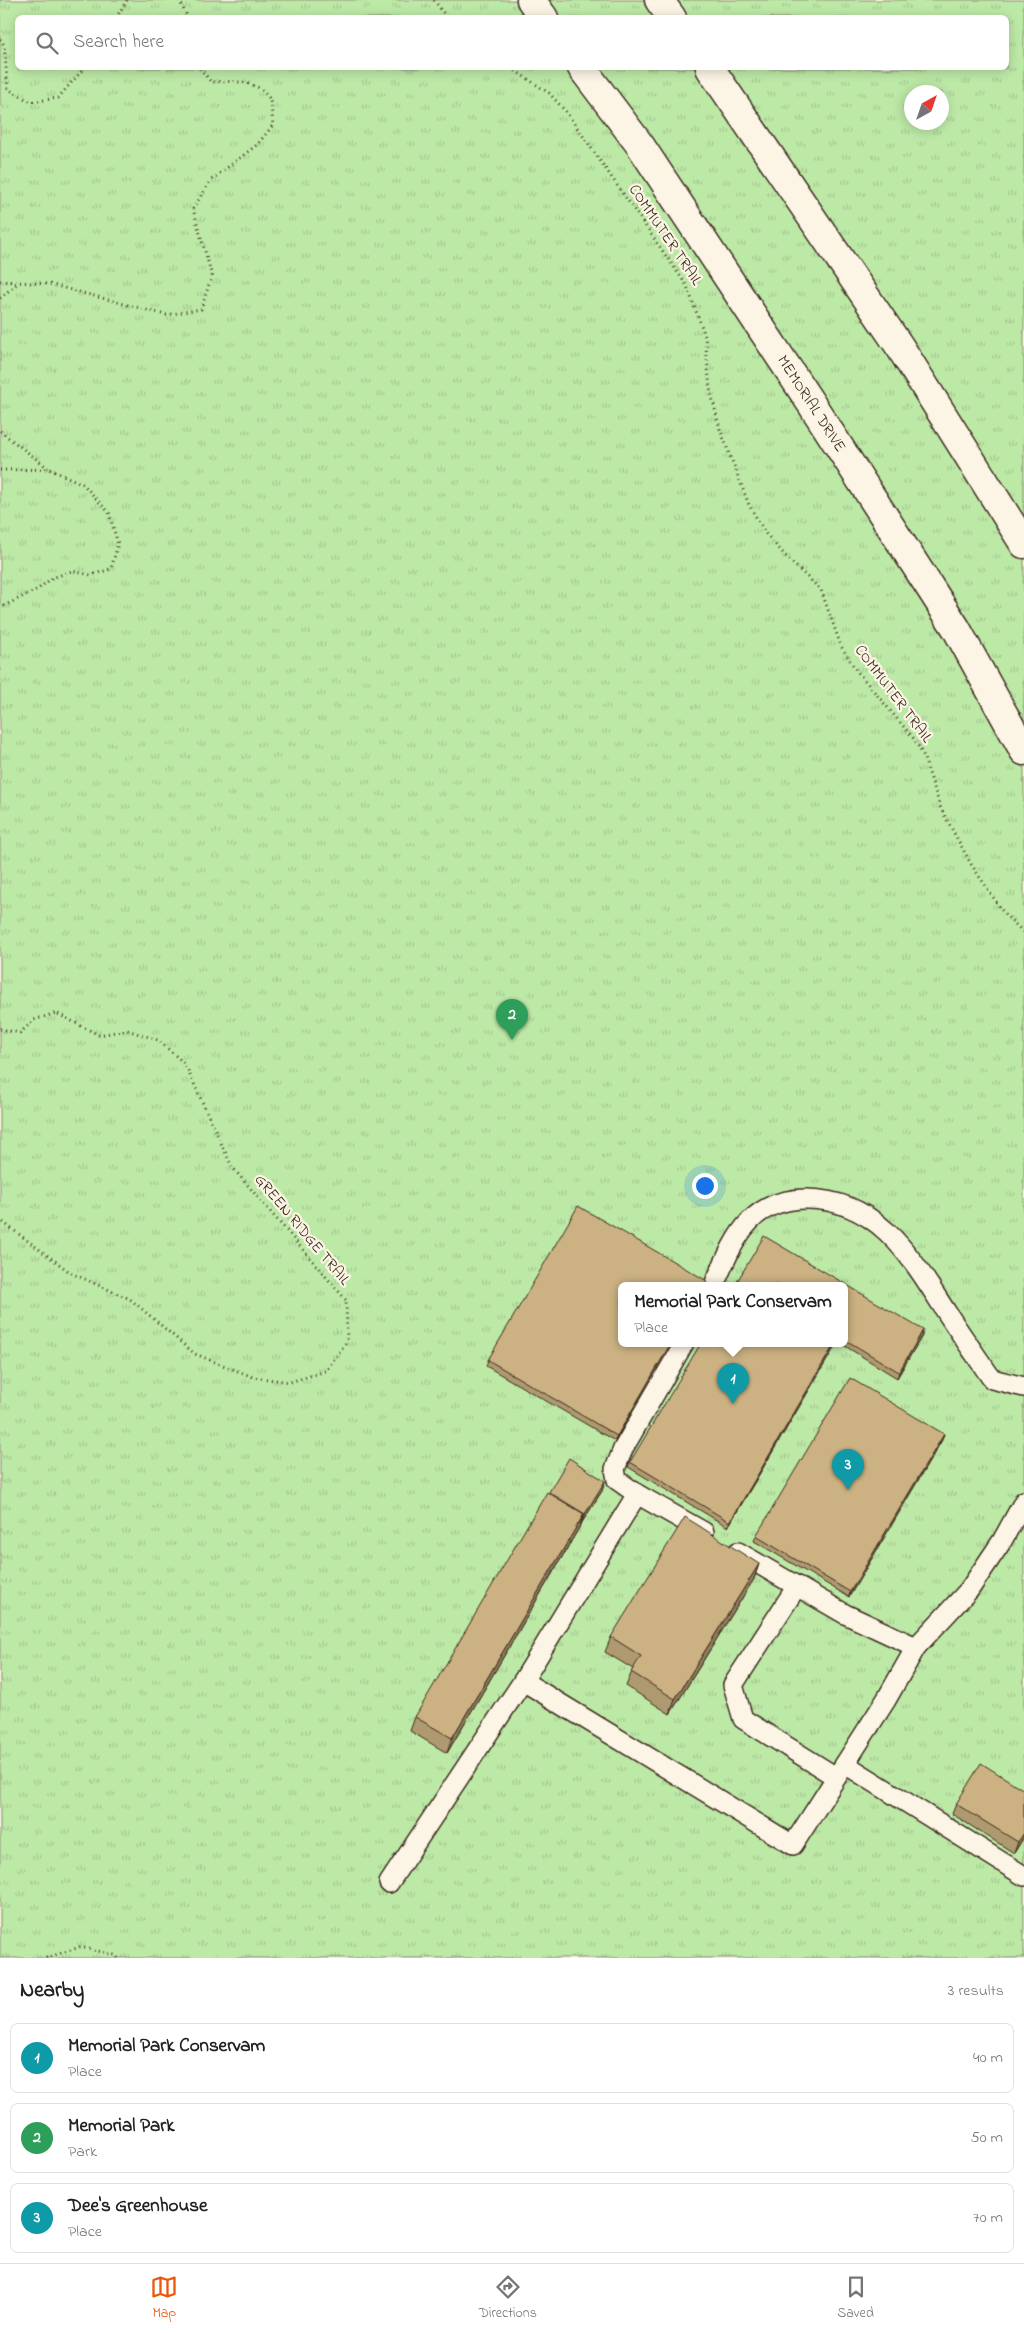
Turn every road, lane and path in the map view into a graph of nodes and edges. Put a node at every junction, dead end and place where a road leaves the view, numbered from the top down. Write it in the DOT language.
graph roads {
  1 [pos="127,0"];
  2 [pos="179,0"];
  3 [pos="434,0"];
  4 [pos="531,0"];
  5 [pos="659,0"];
  6 [pos="118,15"];
  7 [pos="186,15"];
  8 [pos="445,15"];
  9 [pos="542,15"];
  10 [pos="670,15"];
  11 [pos="0,39"];
  12 [pos="82,70"];
  13 [pos="202,70"];
  14 [pos="514,70"];
  15 [pos="583,70"];
  16 [pos="711,70"];
  17 [pos="0,281"];
  18 [pos="18,283"];
  19 [pos="0,298"];
  20 [pos="0,431"];
  21 [pos="49,469"];
  22 [pos="0,470"];
  23 [pos="1024,544"];
  24 [pos="0,608"];
  25 [pos="1024,751"];
  26 [pos="1024,933"];
  27 [pos="0,1029"];
  28 [pos="0,1220"];
  29 [pos="716,1282"];
  30 [pos="682,1347"];
  31 [pos="1024,1387"];
  32 [pos="637,1494"];
  33 [pos="1024,1501"];
  34 [pos="797,1586"];
  35 [pos="916,1647"];
  36 [pos="523,1681"];
  37 [pos="840,1771"];
  38 [pos="1024,1876"];
  39 [pos="389,1883"];
  40 [pos="46,1958"];
  41 [pos="118,1958"];
  1 -- 6 [label="path"];
  2 -- 7 [label="path"];
  3 -- 8 [label="path"];
  4 -- 9 [label="main road"];
  5 -- 10 [label="main road"];
  11 -- 12 [label="path"];
  13 -- 18 [label="path"];
  14 -- 26 [label="path, COMMUTER TRAIL"];
  15 -- 25 [label="main road, MEMORIAL DRIVE"];
  16 -- 23 [label="main road"];
  17 -- 18 [label="path"];
  18 -- 19 [label="path"];
  20 -- 21 [label="path"];
  21 -- 22 [label="path"];
  21 -- 24 [label="path"];
  27 -- 28 [label="path, GREEN RIDGE TRAIL"];
  29 -- 31 [label="lane"];
  30 -- 32 [label="lane"];
  32 -- 34 [label="lane"];
  32 -- 36 [label="lane"];
  33 -- 35 [label="lane"];
  34 -- 35 [label="lane"];
  34 -- 37 [label="lane"];
  35 -- 37 [label="lane"];
  36 -- 37 [label="lane"];
  36 -- 39 [label="lane"];
  37 -- 38 [label="lane"];
  40 -- 41 [label="path"];
}
